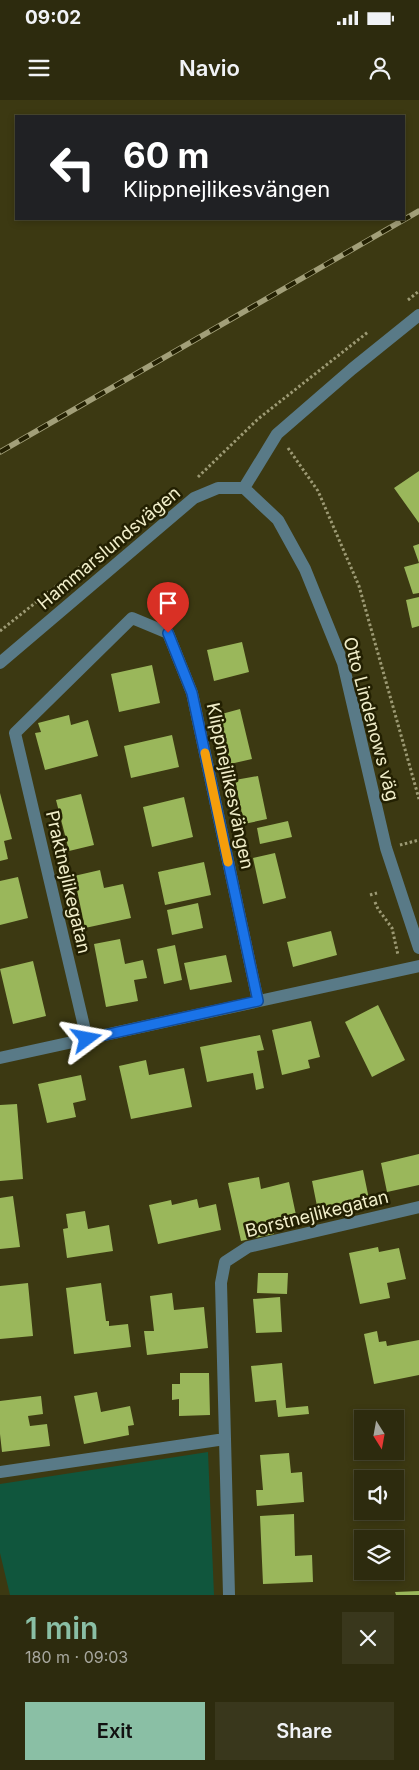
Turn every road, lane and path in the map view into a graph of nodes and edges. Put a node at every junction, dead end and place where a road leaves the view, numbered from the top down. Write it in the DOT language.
graph roads {
  1 [pos="419,291"];
  2 [pos="404,304"];
  3 [pos="419,315"];
  4 [pos="373,328"];
  5 [pos="258,419"];
  6 [pos="277,434"];
  7 [pos="195,480"];
  8 [pos="244,488"];
  9 [pos="125,533"];
  10 [pos="0,631"];
  11 [pos="0,663"];
  12 [pos="15,733"];
  13 [pos="419,799"];
  14 [pos="419,840"];
  15 [pos="404,844"];
  16 [pos="377,893"];
  17 [pos="370,895"];
  18 [pos="375,902"];
  19 [pos="419,948"];
  20 [pos="419,966"];
  21 [pos="401,970"];
  22 [pos="258,1001"];
  23 [pos="87,1039"];
  24 [pos="0,1058"];
  25 [pos="419,1207"];
  26 [pos="225,1439"];
  27 [pos="0,1472"];
  28 [pos="229,1595"];
  1 -- 2 [label="path"];
  3 -- 6 [label="street"];
  4 -- 5 [label="path"];
  5 -- 6 [label="path"];
  5 -- 7 [label="path"];
  6 -- 8 [label="street"];
  6 -- 13 [label="path"];
  8 -- 11 [label="street, Hammarslundsvägen"];
  8 -- 19 [label="street, Otto Lindenows väg"];
  9 -- 10 [label="path"];
  12 -- 22 [label="street, Klippnejlikesvängen"];
  12 -- 23 [label="street, Praktnejlikegatan"];
  14 -- 15 [label="path"];
  16 -- 17 [label="path"];
  18 -- 21 [label="path"];
  20 -- 21 [label="street"];
  21 -- 22 [label="street"];
  22 -- 23 [label="street"];
  23 -- 24 [label="street"];
  25 -- 26 [label="street, Borstnejlikegatan"];
  26 -- 27 [label="street"];
  26 -- 28 [label="street, Borstnejlikegatan"];
}
